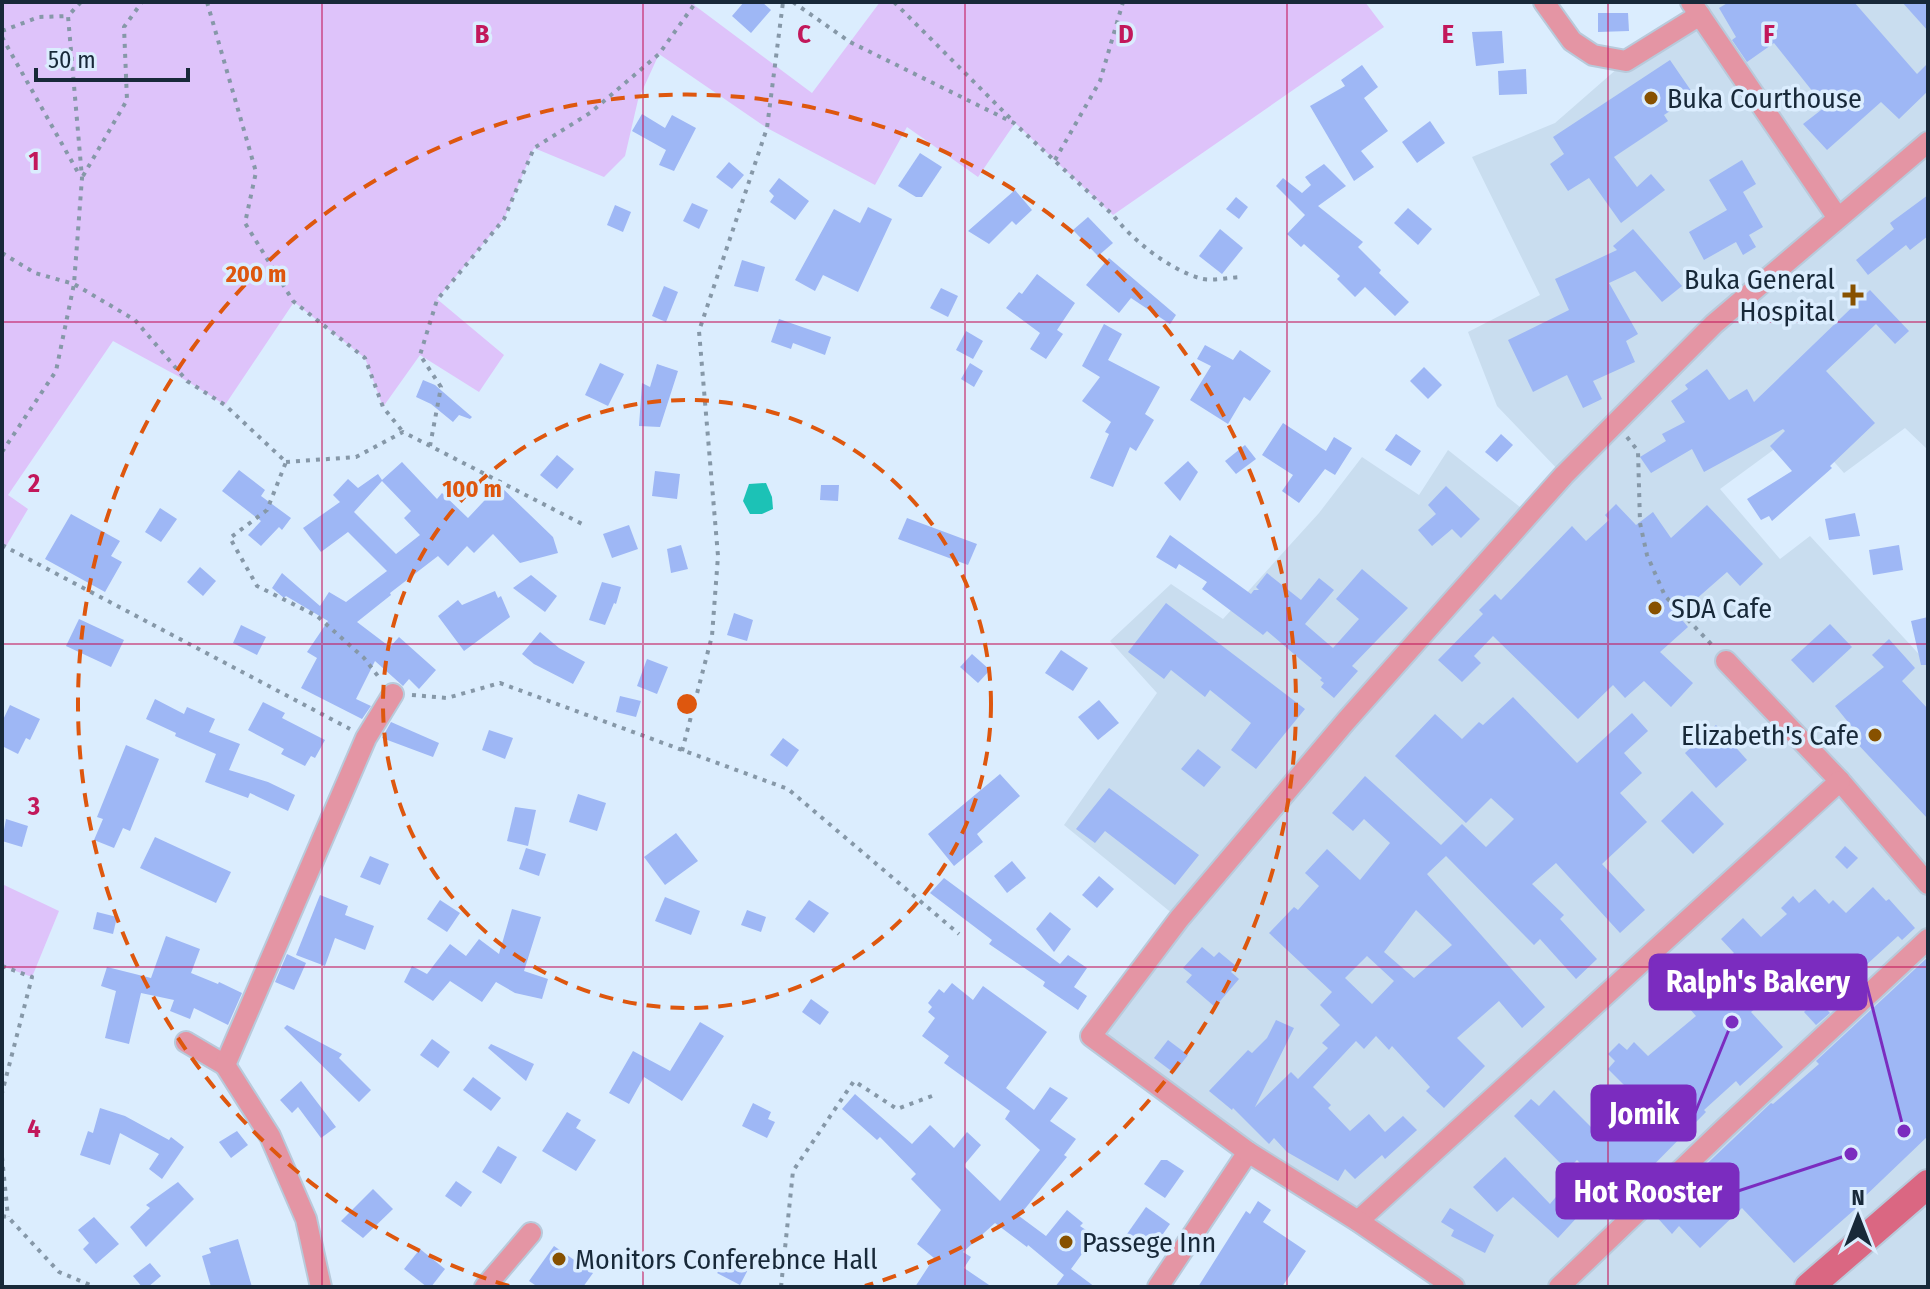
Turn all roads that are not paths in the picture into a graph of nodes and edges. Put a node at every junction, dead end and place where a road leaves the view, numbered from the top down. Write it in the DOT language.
graph roads {
  1 [pos="1544,2"];
  2 [pos="1696,8"];
  3 [pos="1928,142"];
  4 [pos="1838,218"];
  5 [pos="1725,660"];
  6 [pos="393,694"];
  7 [pos="1840,781"];
  8 [pos="1928,884"];
  9 [pos="1928,939"];
  10 [pos="186,1042"];
  11 [pos="225,1065"];
  12 [pos="1248,1152"];
  13 [pos="1928,1184"];
  14 [pos="1358,1221"];
  15 [pos="531,1233"];
  16 [pos="321,1287"];
  17 [pos="485,1287"];
  18 [pos="1158,1287"];
  19 [pos="1454,1287"];
  20 [pos="1559,1287"];
  21 [pos="1809,1287"];
  1 -- 2 [label="street"];
  2 -- 4 [label="street"];
  3 -- 4 [label="street"];
  4 -- 12 [label="street"];
  5 -- 7 [label="street"];
  6 -- 11 [label="street"];
  7 -- 8 [label="street"];
  7 -- 14 [label="street"];
  9 -- 20 [label="street"];
  10 -- 11 [label="street"];
  11 -- 16 [label="street"];
  12 -- 14 [label="street"];
  12 -- 18 [label="street"];
  13 -- 21 [label="main road"];
  14 -- 19 [label="street"];
  15 -- 17 [label="street"];
}
